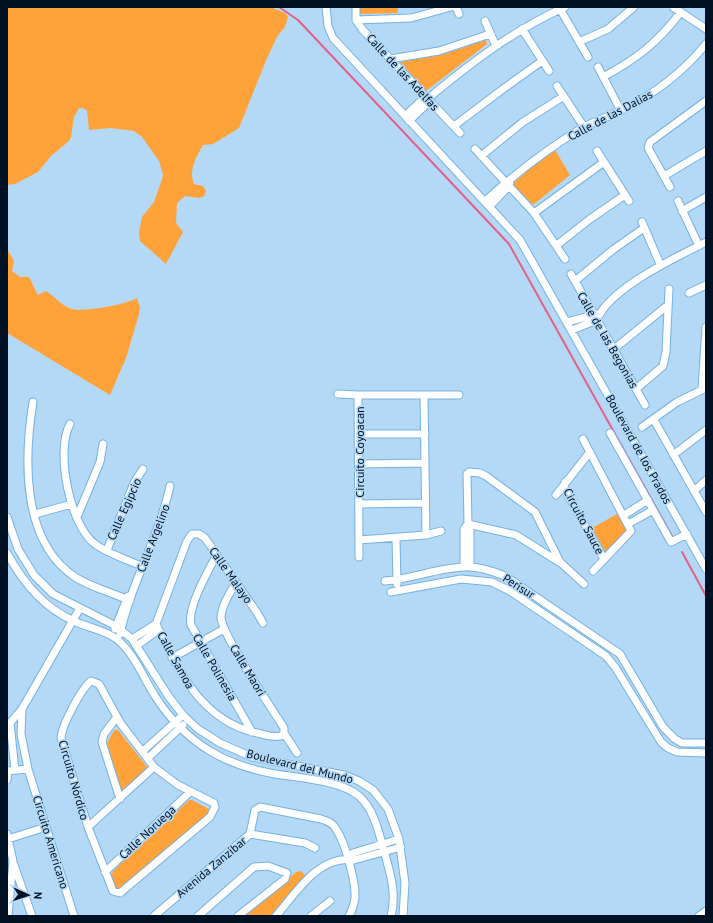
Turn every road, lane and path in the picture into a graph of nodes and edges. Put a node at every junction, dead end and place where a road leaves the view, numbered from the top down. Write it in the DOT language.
graph roads {
  1 [pos="326,7"];
  2 [pos="356,7"];
  3 [pos="451,7"];
  4 [pos="634,7"];
  5 [pos="673,7"];
  6 [pos="563,8"];
  7 [pos="681,12"];
  8 [pos="356,20"];
  9 [pos="485,21"];
  10 [pos="522,29"];
  11 [pos="706,29"];
  12 [pos="490,34"];
  13 [pos="579,42"];
  14 [pos="706,44"];
  15 [pos="496,46"];
  16 [pos="588,57"];
  17 [pos="390,59"];
  18 [pos="542,62"];
  19 [pos="598,67"];
  20 [pos="549,71"];
  21 [pos="603,77"];
  22 [pos="557,86"];
  23 [pos="564,96"];
  24 [pos="429,98"];
  25 [pos="706,101"];
  26 [pos="621,110"];
  27 [pos="407,118"];
  28 [pos="454,126"];
  29 [pos="584,127"];
  30 [pos="460,133"];
  31 [pos="475,149"];
  32 [pos="597,151"];
  33 [pos="706,152"];
  34 [pos="481,156"];
  35 [pos="604,162"];
  36 [pos="664,176"];
  37 [pos="508,183"];
  38 [pos="670,187"];
  39 [pos="706,197"];
  40 [pos="678,201"];
  41 [pos="488,203"];
  42 [pos="682,211"];
  43 [pos="534,212"];
  44 [pos="706,242"];
  45 [pos="557,245"];
  46 [pos="699,246"];
  47 [pos="565,259"];
  48 [pos="660,264"];
  49 [pos="571,274"];
  50 [pos="575,281"];
  51 [pos="706,285"];
  52 [pos="669,290"];
  53 [pos="689,292"];
  54 [pos="668,305"];
  55 [pos="596,316"];
  56 [pos="567,322"];
  57 [pos="706,327"];
  58 [pos="572,330"];
  59 [pos="706,347"];
  60 [pos="614,349"];
  61 [pos="636,389"];
  62 [pos="704,389"];
  63 [pos="338,394"];
  64 [pos="358,395"];
  65 [pos="424,395"];
  66 [pos="459,395"];
  67 [pos="34,402"];
  68 [pos="645,406"];
  69 [pos="654,420"];
  70 [pos="70,424"];
  71 [pos="642,428"];
  72 [pos="706,430"];
  73 [pos="610,433"];
  74 [pos="358,434"];
  75 [pos="425,434"];
  76 [pos="583,439"];
  77 [pos="104,444"];
  78 [pos="590,452"];
  79 [pos="673,455"];
  80 [pos="425,463"];
  81 [pos="359,464"];
  82 [pos="143,469"];
  83 [pos="706,480"];
  84 [pos="565,482"];
  85 [pos="170,486"];
  86 [pos="694,491"];
  87 [pos="556,495"];
  88 [pos="648,500"];
  89 [pos="425,503"];
  90 [pos="72,504"];
  91 [pos="359,504"];
  92 [pos="654,510"];
  93 [pos="706,512"];
  94 [pos="35,514"];
  95 [pos="624,515"];
  96 [pos="7,517"];
  97 [pos="77,517"];
  98 [pos="468,524"];
  99 [pos="628,524"];
  100 [pos="441,531"];
  101 [pos="195,534"];
  102 [pos="687,534"];
  103 [pos="426,535"];
  104 [pos="396,539"];
  105 [pos="359,540"];
  106 [pos="107,550"];
  107 [pos="7,553"];
  108 [pos="216,556"];
  109 [pos="359,557"];
  110 [pos="604,559"];
  111 [pos="560,562"];
  112 [pos="143,567"];
  113 [pos="467,567"];
  114 [pos="706,569"];
  115 [pos="593,571"];
  116 [pos="397,580"];
  117 [pos="385,581"];
  118 [pos="236,583"];
  119 [pos="584,584"];
  120 [pos="128,600"];
  121 [pos="80,608"];
  122 [pos="72,620"];
  123 [pos="263,623"];
  124 [pos="157,627"];
  125 [pos="118,628"];
  126 [pos="224,629"];
  127 [pos="116,639"];
  128 [pos="135,642"];
  129 [pos="200,642"];
  130 [pos="606,644"];
  131 [pos="601,652"];
  132 [pos="172,658"];
  133 [pos="645,696"];
  134 [pos="636,702"];
  135 [pos="22,709"];
  136 [pos="117,717"];
  137 [pos="186,718"];
  138 [pos="8,723"];
  139 [pos="20,723"];
  140 [pos="177,725"];
  141 [pos="252,732"];
  142 [pos="284,733"];
  143 [pos="706,743"];
  144 [pos="143,751"];
  145 [pos="297,753"];
  146 [pos="706,754"];
  147 [pos="148,758"];
  148 [pos="154,767"];
  149 [pos="28,769"];
  150 [pos="10,771"];
  151 [pos="7,780"];
  152 [pos="366,784"];
  153 [pos="190,792"];
  154 [pos="359,796"];
  155 [pos="120,799"];
  156 [pos="46,827"];
  157 [pos="88,827"];
  158 [pos="250,834"];
  159 [pos="8,836"];
  160 [pos="399,840"];
  161 [pos="382,844"];
  162 [pos="315,848"];
  163 [pos="401,848"];
  164 [pos="385,853"];
  165 [pos="364,854"];
  166 [pos="347,859"];
  167 [pos="13,861"];
  168 [pos="105,872"];
  169 [pos="330,901"];
  170 [pos="8,903"];
  171 [pos="706,911"];
  172 [pos="8,916"];
  173 [pos="32,916"];
  174 [pos="74,916"];
  175 [pos="154,916"];
  176 [pos="198,916"];
  177 [pos="238,916"];
  178 [pos="276,916"];
  179 [pos="312,916"];
  180 [pos="349,916"];
  181 [pos="391,916"];
  182 [pos="403,916"];
  183 [pos="699,916"];
  1 -- 27 [label="street, Boulevard de los Prados"];
  2 -- 8 [label="street"];
  3 -- 8 [label="street"];
  4 -- 13 [label="street"];
  5 -- 7 [label="street"];
  6 -- 10 [label="street"];
  6 -- 13 [label="street"];
  7 -- 11 [label="street"];
  7 -- 21 [label="street"];
  8 -- 17 [label="street, Calle de las Adelfas"];
  9 -- 12 [label="street"];
  10 -- 15 [label="street"];
  10 -- 18 [label="street"];
  12 -- 15 [label="street"];
  12 -- 17 [label="street"];
  13 -- 16 [label="street"];
  14 -- 26 [label="street, Calle de las Dalias"];
  15 -- 24 [label="street"];
  17 -- 24 [label="street, Calle de las Adelfas"];
  18 -- 20 [label="street"];
  18 -- 28 [label="street"];
  19 -- 21 [label="street"];
  21 -- 26 [label="street"];
  22 -- 23 [label="street"];
  23 -- 29 [label="street"];
  23 -- 34 [label="street"];
  24 -- 27 [label="street"];
  24 -- 28 [label="street, Calle de las Adelfas"];
  25 -- 36 [label="street"];
  26 -- 29 [label="street, Calle de las Dalias"];
  27 -- 41 [label="street, Boulevard de los Prados"];
  28 -- 30 [label="street, Calle de las Adelfas"];
  29 -- 37 [label="street, Calle de las Dalias"];
  31 -- 34 [label="street"];
  32 -- 35 [label="street"];
  33 -- 36 [label="street"];
  34 -- 37 [label="street"];
  35 -- 43 [label="street"];
  35 -- 45 [label="street"];
  36 -- 38 [label="street"];
  37 -- 41 [label="street, Calle de las Dalias"];
  37 -- 43 [label="street"];
  39 -- 42 [label="street"];
  40 -- 42 [label="street"];
  41 -- 56 [label="street, Boulevard de los Prados"];
  42 -- 46 [label="street"];
  43 -- 45 [label="street"];
  44 -- 46 [label="street"];
  45 -- 47 [label="street"];
  46 -- 48 [label="street"];
  48 -- 50 [label="street"];
  48 -- 55 [label="street"];
  49 -- 50 [label="street, Calle de las Begonias"];
  50 -- 55 [label="street, Calle de las Begonias"];
  51 -- 53 [label="street"];
  52 -- 54 [label="street"];
  54 -- 60 [label="street"];
  54 -- 61 [label="street"];
  55 -- 56 [label="street"];
  55 -- 58 [label="street"];
  55 -- 60 [label="street, Calle de las Begonias"];
  56 -- 58 [label="street, Boulevard de los Prados"];
  57 -- 59 [label="street"];
  58 -- 102 [label="street, Boulevard de los Prados"];
  59 -- 62 [label="street"];
  60 -- 61 [label="street, Calle de las Begonias"];
  61 -- 68 [label="street, Calle de las Begonias"];
  62 -- 69 [label="street"];
  63 -- 64 [label="street"];
  64 -- 65 [label="street, Circuito Coyoacan"];
  64 -- 74 [label="street, Circuito Coyoacan"];
  65 -- 66 [label="street, Circuito Coyoacan"];
  65 -- 75 [label="street"];
  67 -- 94 [label="street"];
  69 -- 71 [label="street"];
  69 -- 79 [label="street"];
  70 -- 90 [label="street"];
  72 -- 79 [label="street"];
  73 -- 88 [label="street, Boulevard de los Prados"];
  74 -- 75 [label="street"];
  74 -- 81 [label="street, Circuito Coyoacan"];
  75 -- 80 [label="street"];
  76 -- 78 [label="street"];
  77 -- 97 [label="street"];
  78 -- 84 [label="street, Circuito Sauce"];
  78 -- 95 [label="street"];
  79 -- 86 [label="street"];
  80 -- 81 [label="street"];
  80 -- 89 [label="street"];
  81 -- 91 [label="street, Circuito Coyoacan"];
  82 -- 106 [label="street, Calle Egipcio"];
  83 -- 86 [label="street"];
  84 -- 87 [label="street, Circuito Sauce"];
  84 -- 110 [label="street, Circuito Sauce"];
  85 -- 112 [label="street, Calle Argelino"];
  86 -- 93 [label="street"];
  88 -- 92 [label="street, Boulevard de los Prados"];
  88 -- 95 [label="street"];
  89 -- 91 [label="street"];
  89 -- 103 [label="street"];
  90 -- 94 [label="street"];
  90 -- 97 [label="street"];
  91 -- 105 [label="street, Circuito Coyoacan"];
  92 -- 99 [label="street"];
  92 -- 102 [label="street, Boulevard de los Prados"];
  94 -- 120 [label="street"];
  95 -- 99 [label="street"];
  96 -- 121 [label="street, Boulevard del Mundo"];
  97 -- 106 [label="street"];
  98 -- 111 [label="street"];
  98 -- 111 [label="street"];
  98 -- 113 [label="street"];
  99 -- 110 [label="street, Circuito Sauce"];
  100 -- 103 [label="street"];
  101 -- 108 [label="street, Calle Malayo"];
  101 -- 124 [label="street, Calle Samoa"];
  102 -- 114 [label="street, Boulevard de los Prados"];
  103 -- 104 [label="street"];
  104 -- 105 [label="street"];
  104 -- 116 [label="street"];
  105 -- 109 [label="street, Circuito Coyoacan"];
  106 -- 112 [label="street"];
  107 -- 122 [label="street, Boulevard del Mundo"];
  108 -- 118 [label="street, Calle Malayo"];
  108 -- 129 [label="street, Calle Polinesia"];
  110 -- 115 [label="street, Circuito Sauce"];
  111 -- 119 [label="street"];
  112 -- 120 [label="street, Calle Argelino"];
  113 -- 116 [label="street, Perisur"];
  113 -- 130 [label="street, Perisur"];
  116 -- 117 [label="street, Perisur"];
  116 -- 131 [label="street, Perisur"];
  118 -- 123 [label="street, Calle Malayo"];
  118 -- 126 [label="street, Calle Maori"];
  120 -- 125 [label="street, Calle Argelino"];
  121 -- 122 [label="street"];
  121 -- 125 [label="street, Boulevard del Mundo"];
  122 -- 127 [label="street, Boulevard del Mundo"];
  122 -- 135 [label="street"];
  124 -- 128 [label="street"];
  124 -- 132 [label="street, Calle Samoa"];
  125 -- 127 [label="street, Calle Argelino"];
  125 -- 128 [label="street, Boulevard del Mundo"];
  126 -- 129 [label="street"];
  126 -- 142 [label="street, Calle Maori"];
  127 -- 140 [label="street, Boulevard del Mundo"];
  128 -- 137 [label="street, Boulevard del Mundo"];
  129 -- 132 [label="street"];
  129 -- 141 [label="street, Calle Polinesia"];
  130 -- 131 [label="street"];
  130 -- 133 [label="street, Perisur"];
  131 -- 134 [label="street, Perisur"];
  132 -- 141 [label="street, Calle Samoa"];
  133 -- 134 [label="street"];
  133 -- 143 [label="street, Perisur"];
  134 -- 146 [label="street, Perisur"];
  135 -- 138 [label="street"];
  135 -- 139 [label="street, Circuito Americano"];
  136 -- 144 [label="street, Circuito Nórdico"];
  136 -- 155 [label="street"];
  136 -- 157 [label="street, Circuito Nórdico"];
  137 -- 140 [label="street"];
  137 -- 152 [label="street, Boulevard del Mundo"];
  138 -- 139 [label="street"];
  138 -- 150 [label="street"];
  139 -- 149 [label="street, Circuito Americano"];
  140 -- 144 [label="street"];
  140 -- 147 [label="street"];
  140 -- 154 [label="street, Boulevard del Mundo"];
  141 -- 142 [label="street, Calle Samoa"];
  142 -- 145 [label="street, Calle Maori"];
  144 -- 147 [label="street, Circuito Nórdico"];
  147 -- 148 [label="street, Circuito Nórdico"];
  148 -- 153 [label="street, Circuito Nórdico"];
  148 -- 155 [label="street"];
  149 -- 150 [label="street"];
  149 -- 156 [label="street, Circuito Americano"];
  150 -- 151 [label="street"];
  152 -- 154 [label="street"];
  152 -- 160 [label="street, Boulevard del Mundo"];
  153 -- 168 [label="street, Calle Noruega"];
  153 -- 168 [label="street, Circuito Nórdico"];
  154 -- 161 [label="street, Boulevard del Mundo"];
  155 -- 157 [label="street"];
  156 -- 159 [label="street"];
  156 -- 174 [label="street, Circuito Americano"];
  157 -- 168 [label="street, Circuito Nórdico"];
  158 -- 162 [label="street"];
  158 -- 166 [label="street, Avenida Zanzibar"];
  158 -- 175 [label="street, Avenida Zanzibar"];
  159 -- 167 [label="street"];
  160 -- 161 [label="street"];
  160 -- 163 [label="street, Boulevard del Mundo"];
  161 -- 164 [label="street, Boulevard del Mundo"];
  161 -- 165 [label="street"];
  163 -- 164 [label="street"];
  163 -- 182 [label="street, Boulevard del Mundo"];
  164 -- 165 [label="street"];
  164 -- 181 [label="street, Boulevard del Mundo"];
  165 -- 166 [label="street"];
  166 -- 178 [label="street"];
  166 -- 180 [label="street"];
  167 -- 170 [label="street"];
  167 -- 173 [label="street"];
  169 -- 179 [label="street"];
  170 -- 172 [label="street"];
  171 -- 183 [label="street"];
  176 -- 177 [label="street"];
}
